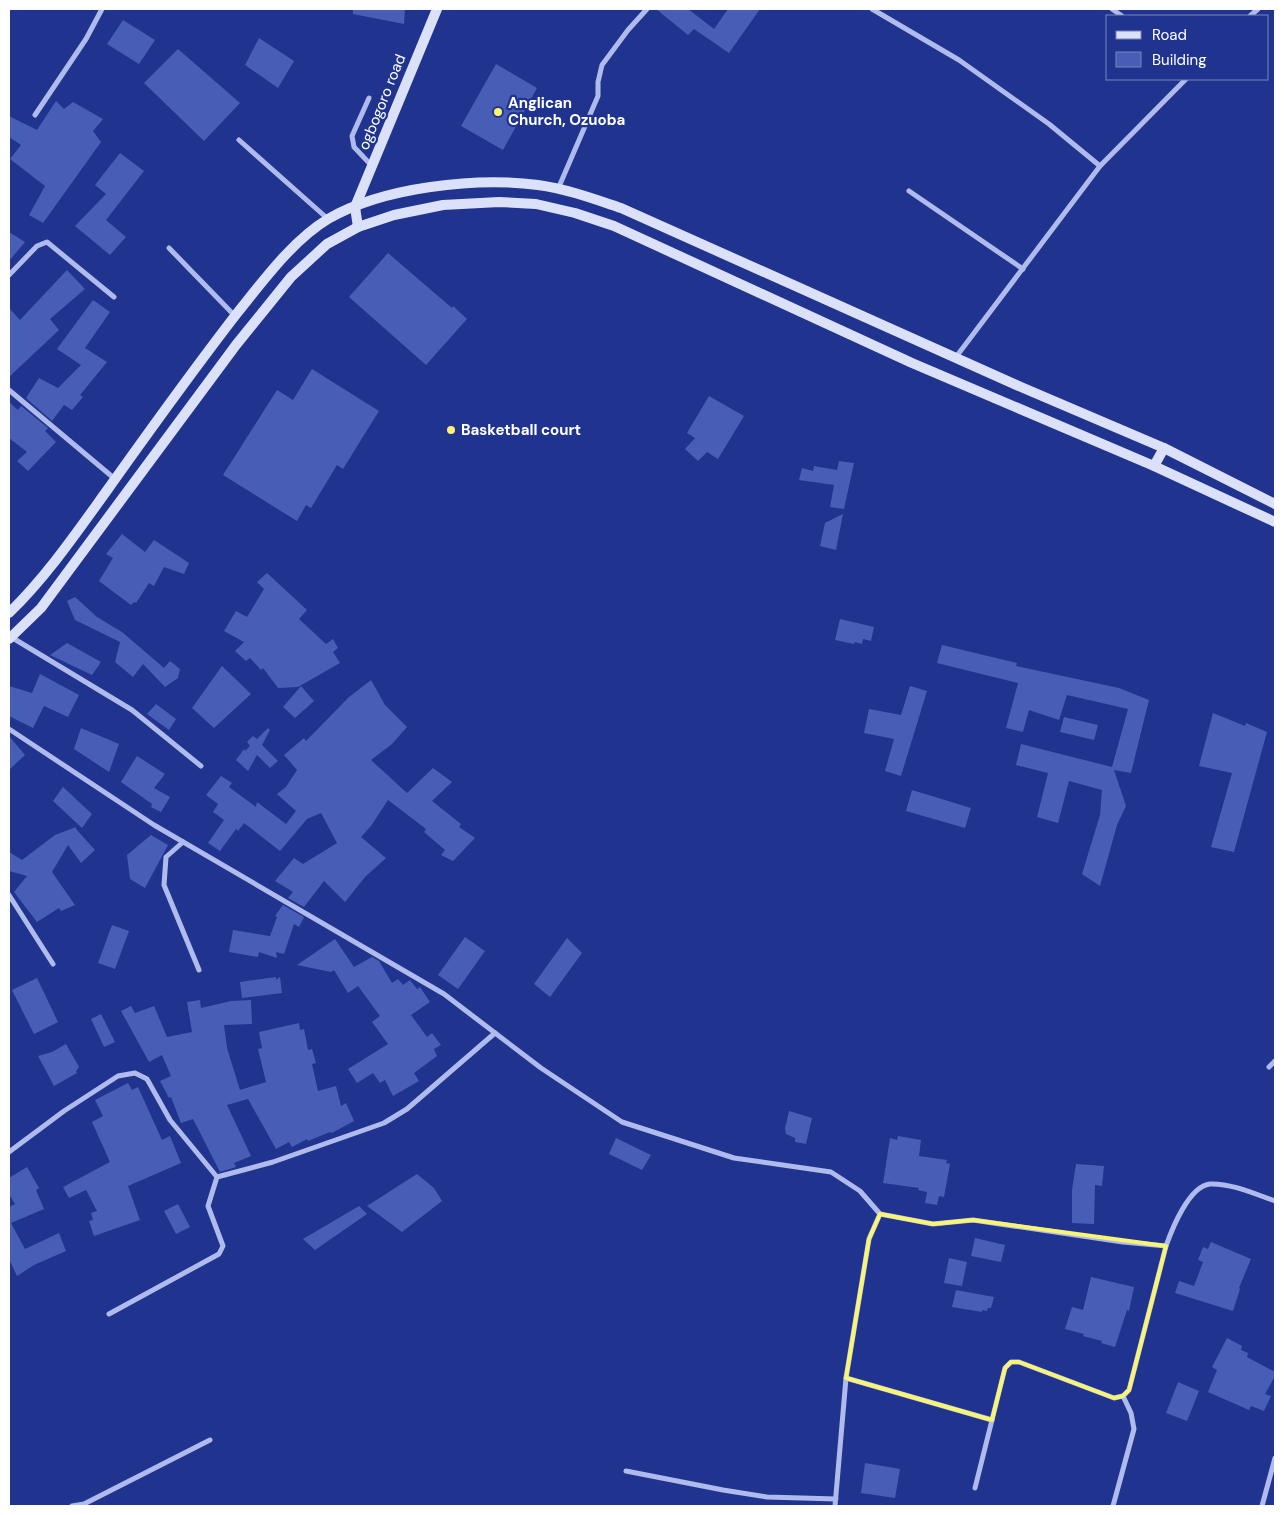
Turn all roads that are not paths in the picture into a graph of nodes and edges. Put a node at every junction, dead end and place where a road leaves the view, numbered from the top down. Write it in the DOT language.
graph roads {
  1 [pos="102,9"];
  2 [pos="438,9"];
  3 [pos="647,9"];
  4 [pos="872,9"];
  5 [pos="1185,80"];
  6 [pos="369,98"];
  7 [pos="35,115"];
  8 [pos="239,140"];
  9 [pos="372,166"];
  10 [pos="1100,166"];
  11 [pos="558,189"];
  12 [pos="909,191"];
  13 [pos="355,207"];
  14 [pos="329,219"];
  15 [pos="358,227"];
  16 [pos="169,248"];
  17 [pos="1023,269"];
  18 [pos="9,275"];
  19 [pos="114,296"];
  20 [pos="235,316"];
  21 [pos="956,357"];
  22 [pos="9,390"];
  23 [pos="1164,448"];
  24 [pos="1154,466"];
  25 [pos="115,479"];
  26 [pos="1275,504"];
  27 [pos="1275,522"];
  28 [pos="9,613"];
  29 [pos="10,638"];
  30 [pos="9,729"];
  31 [pos="201,766"];
  32 [pos="183,842"];
  33 [pos="9,894"];
  34 [pos="53,964"];
  35 [pos="199,970"];
  36 [pos="495,1033"];
  37 [pos="1275,1061"];
  38 [pos="1268,1067"];
  39 [pos="9,1152"];
  40 [pos="217,1177"];
  41 [pos="1275,1201"];
  42 [pos="880,1214"];
  43 [pos="1166,1246"];
  44 [pos="109,1314"];
  45 [pos="846,1378"];
  46 [pos="1123,1396"];
  47 [pos="992,1420"];
  48 [pos="210,1440"];
  49 [pos="1275,1458"];
  50 [pos="626,1471"];
  51 [pos="975,1488"];
  52 [pos="836,1499"];
  53 [pos="72,1506"];
  54 [pos="835,1506"];
  55 [pos="1114,1506"];
  56 [pos="1262,1506"];
  1 -- 7 [label="street"];
  2 -- 9 [label="main road, ogbogoro road"];
  3 -- 11 [label="street"];
  4 -- 10 [label="street"];
  5 -- 10 [label="street"];
  6 -- 9 [label="street"];
  8 -- 14 [label="street"];
  9 -- 13 [label="main road, ogbogoro road"];
  10 -- 17 [label="street"];
  11 -- 13 [label="main road"];
  11 -- 21 [label="main road"];
  12 -- 17 [label="street"];
  13 -- 14 [label="main road"];
  13 -- 15 [label="main road"];
  14 -- 20 [label="main road"];
  15 -- 24 [label="main road"];
  15 -- 29 [label="main road"];
  16 -- 20 [label="street"];
  17 -- 21 [label="street"];
  18 -- 19 [label="street"];
  20 -- 25 [label="main road"];
  21 -- 23 [label="main road"];
  22 -- 25 [label="street"];
  23 -- 24 [label="main road"];
  23 -- 26 [label="main road"];
  24 -- 27 [label="main road"];
  25 -- 28 [label="main road"];
  29 -- 31 [label="street"];
  30 -- 32 [label="street"];
  32 -- 35 [label="street"];
  32 -- 36 [label="street"];
  33 -- 34 [label="street"];
  36 -- 40 [label="street"];
  36 -- 42 [label="street"];
  37 -- 38 [label="street"];
  39 -- 40 [label="street"];
  40 -- 44 [label="street"];
  41 -- 43 [label="street"];
  42 -- 43 [label="street"];
  42 -- 45 [label="street"];
  43 -- 46 [label="street"];
  45 -- 47 [label="street"];
  45 -- 52 [label="street"];
  46 -- 47 [label="street"];
  46 -- 55 [label="street"];
  47 -- 51 [label="street"];
  48 -- 53 [label="street"];
  49 -- 56 [label="street"];
  50 -- 52 [label="street"];
  52 -- 54 [label="street"];
}
